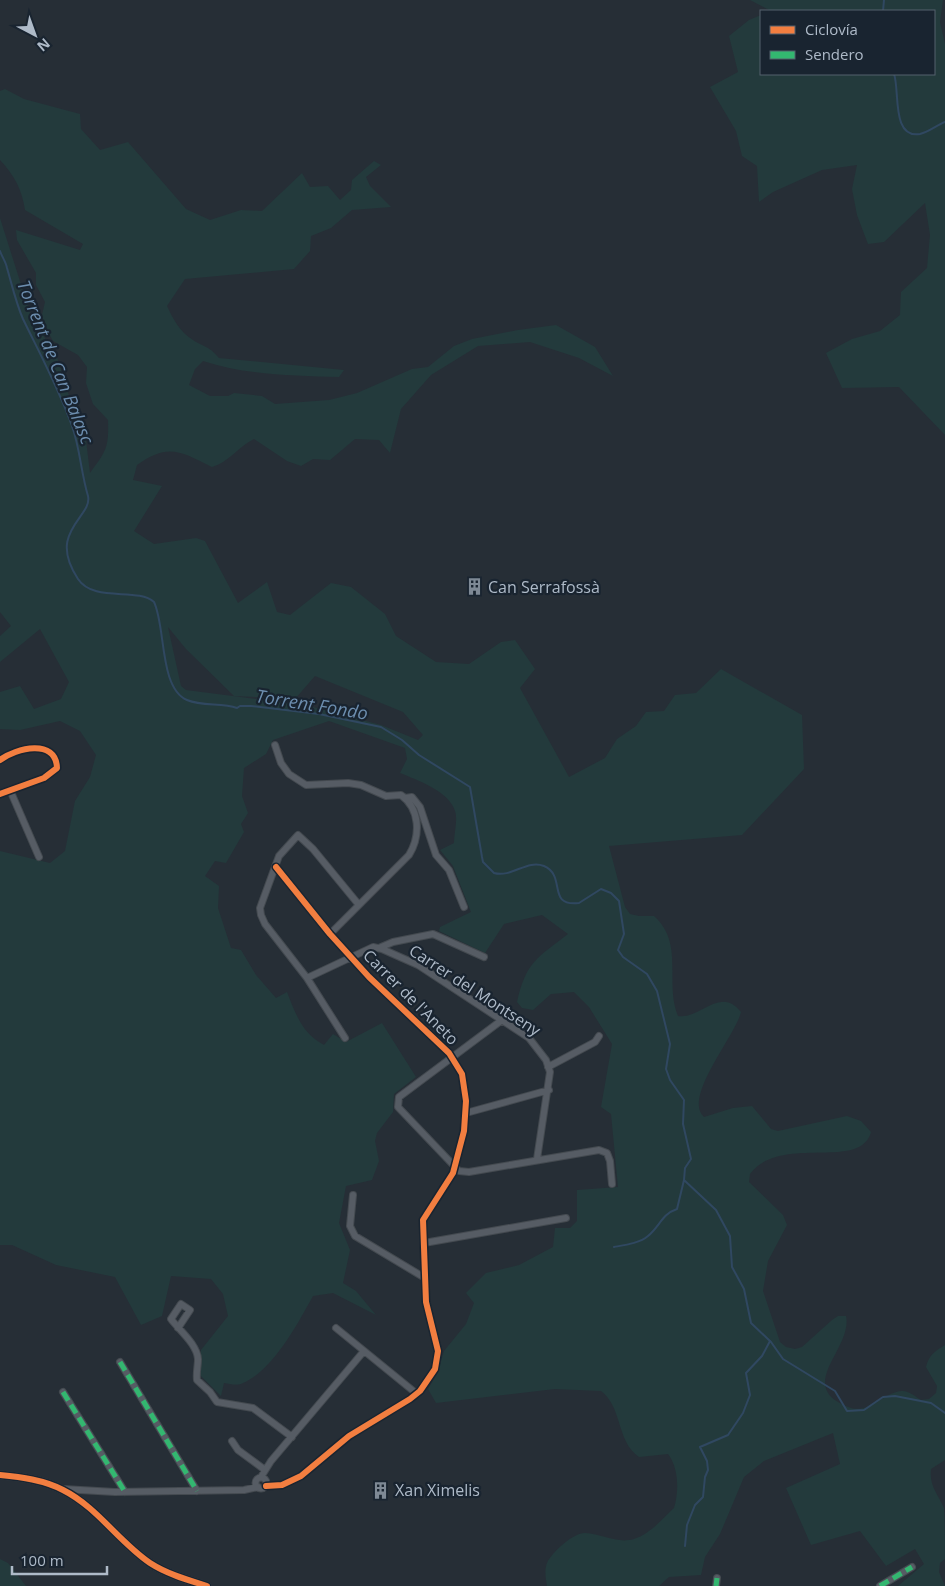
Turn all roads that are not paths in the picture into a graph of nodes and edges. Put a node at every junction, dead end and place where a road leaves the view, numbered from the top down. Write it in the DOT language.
graph roads {
  1 [pos="275,745"];
  2 [pos="0,760"];
  3 [pos="10,790"];
  4 [pos="0,794"];
  5 [pos="405,798"];
  6 [pos="39,857"];
  7 [pos="276,866"];
  8 [pos="359,905"];
  9 [pos="464,907"];
  10 [pos="330,934"];
  11 [pos="376,948"];
  12 [pos="350,957"];
  13 [pos="484,957"];
  14 [pos="307,978"];
  15 [pos="502,1020"];
  16 [pos="599,1036"];
  17 [pos="345,1038"];
  18 [pos="452,1056"];
  19 [pos="548,1067"];
  20 [pos="549,1090"];
  21 [pos="466,1113"];
  22 [pos="537,1159"];
  23 [pos="454,1168"];
  24 [pos="612,1184"];
  25 [pos="354,1195"];
  26 [pos="566,1218"];
  27 [pos="424,1243"];
  28 [pos="425,1278"];
  29 [pos="178,1328"];
  30 [pos="336,1328"];
  31 [pos="364,1351"];
  32 [pos="120,1362"];
  33 [pos="63,1392"];
  34 [pos="417,1394"];
  35 [pos="292,1437"];
  36 [pos="232,1441"];
  37 [pos="265,1470"];
  38 [pos="0,1475"];
  39 [pos="262,1482"];
  40 [pos="62,1489"];
  41 [pos="197,1491"];
  42 [pos="125,1492"];
  43 [pos="912,1567"];
  44 [pos="718,1578"];
  45 [pos="207,1586"];
  46 [pos="716,1586"];
  47 [pos="880,1586"];
  1 -- 5 [label="street"];
  2 -- 3 [label="street"];
  3 -- 4 [label="street"];
  3 -- 6 [label="street"];
  5 -- 8 [label="street"];
  5 -- 9 [label="street"];
  7 -- 8 [label="street"];
  7 -- 10 [label="street, Carrer de l'Aneto"];
  7 -- 14 [label="street"];
  8 -- 10 [label="street"];
  10 -- 12 [label="street, Carrer de l'Aneto"];
  11 -- 12 [label="street"];
  11 -- 13 [label="street"];
  11 -- 15 [label="street, Carrer del Montseny"];
  12 -- 14 [label="street"];
  12 -- 18 [label="street, Carrer de l'Aneto"];
  14 -- 17 [label="street"];
  15 -- 18 [label="street"];
  15 -- 19 [label="street, Carrer del Montseny"];
  16 -- 19 [label="street"];
  18 -- 21 [label="street, Carrer de l'Aneto"];
  18 -- 23 [label="street"];
  19 -- 20 [label="street, Carrer del Montseny"];
  20 -- 21 [label="street"];
  20 -- 22 [label="street, Carrer del Montseny"];
  21 -- 23 [label="street, Carrer de l'Aneto"];
  22 -- 23 [label="street"];
  22 -- 24 [label="street"];
  23 -- 27 [label="street, Carrer de l'Aneto"];
  25 -- 28 [label="street"];
  26 -- 27 [label="street"];
  27 -- 28 [label="street, Carrer de l'Aneto"];
  28 -- 34 [label="street, Carrer de l'Aneto"];
  29 -- 35 [label="street"];
  30 -- 31 [label="street"];
  31 -- 34 [label="street"];
  31 -- 35 [label="street"];
  32 -- 41 [label="street"];
  33 -- 42 [label="street"];
  34 -- 39 [label="street"];
  35 -- 37 [label="street"];
  36 -- 37 [label="street"];
  37 -- 39 [label="street"];
  38 -- 40 [label="street"];
  39 -- 41 [label="street"];
  40 -- 42 [label="street"];
  40 -- 45 [label="street"];
  41 -- 42 [label="street"];
  43 -- 47 [label="street"];
  44 -- 46 [label="street"];
}
